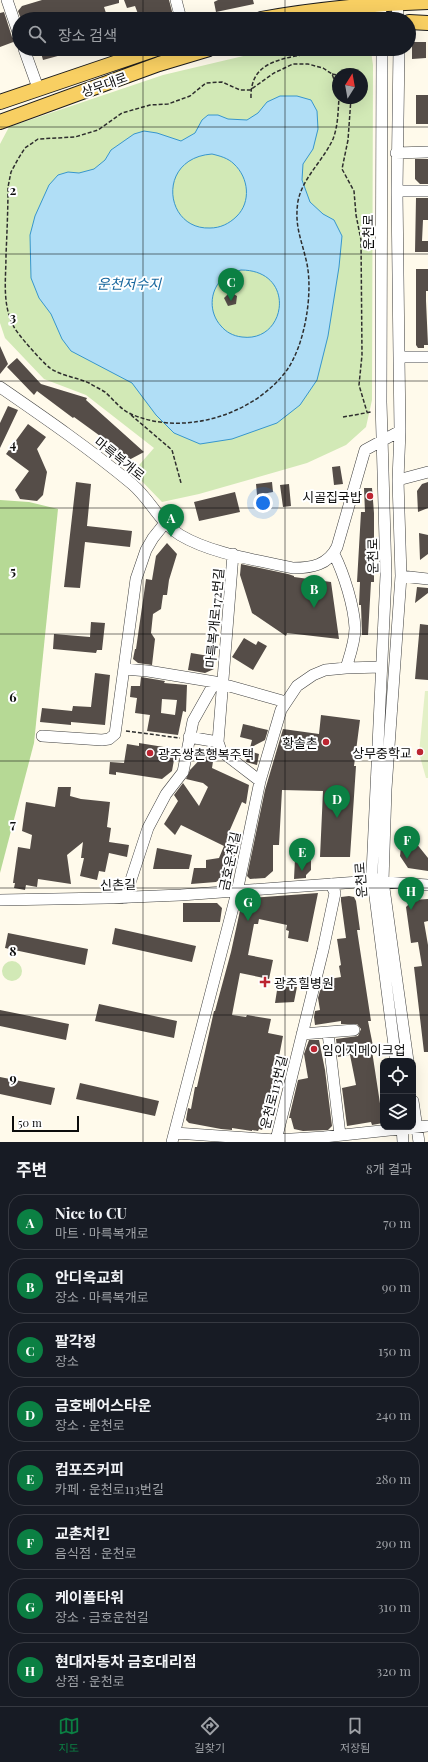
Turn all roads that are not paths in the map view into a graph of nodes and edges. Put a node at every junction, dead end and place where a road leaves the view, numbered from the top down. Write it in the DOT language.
graph roads {
  1 [pos="7,0"];
  2 [pos="176,0"];
  3 [pos="397,1"];
  4 [pos="380,2"];
  5 [pos="428,2"];
  6 [pos="179,12"];
  7 [pos="307,12"];
  8 [pos="381,12"];
  9 [pos="398,12"];
  10 [pos="12,15"];
  11 [pos="416,22"];
  12 [pos="428,23"];
  13 [pos="27,56"];
  14 [pos="135,56"];
  15 [pos="186,56"];
  16 [pos="382,56"];
  17 [pos="399,56"];
  18 [pos="38,88"];
  19 [pos="0,102"];
  20 [pos="0,122"];
  21 [pos="428,152"];
  22 [pos="396,153"];
  23 [pos="397,191"];
  24 [pos="428,191"];
  25 [pos="428,356"];
  26 [pos="399,357"];
  27 [pos="0,387"];
  28 [pos="400,431"];
  29 [pos="383,440"];
  30 [pos="428,472"];
  31 [pos="398,480"];
  32 [pos="166,523"];
  33 [pos="233,554"];
  34 [pos="334,554"];
  35 [pos="401,576"];
  36 [pos="428,579"];
  37 [pos="381,667"];
  38 [pos="346,668"];
  39 [pos="124,669"];
  40 [pos="218,683"];
  41 [pos="286,702"];
  42 [pos="42,736"];
  43 [pos="189,738"];
  44 [pos="218,742"];
  45 [pos="260,781"];
  46 [pos="378,881"];
  47 [pos="331,884"];
  48 [pos="428,886"];
  49 [pos="237,892"];
  50 [pos="126,898"];
  51 [pos="0,900"];
  52 [pos="354,1030"];
  53 [pos="328,1033"];
  54 [pos="302,1034"];
  55 [pos="396,1058"];
  56 [pos="408,1058"];
  57 [pos="416,1120"];
  58 [pos="428,1126"];
  59 [pos="417,1127"];
  60 [pos="384,1130"];
  61 [pos="402,1130"];
  62 [pos="340,1135"];
  63 [pos="173,1137"];
  64 [pos="276,1140"];
  65 [pos="403,1142"];
  66 [pos="419,1142"];
  1 -- 10 [label="street"];
  2 -- 6 [label="street"];
  3 -- 4 [label="main road"];
  3 -- 5 [label="main road"];
  3 -- 9 [label="street"];
  4 -- 7 [label="main road"];
  4 -- 8 [label="street"];
  11 -- 12 [label="main road"];
  13 -- 18 [label="street"];
  14 -- 18 [label="main road, 상무대로"];
  15 -- 20 [label="main road, 상무대로"];
  16 -- 29 [label="street, 운천로"];
  17 -- 22 [label="street, 운천로"];
  18 -- 19 [label="main road, 상무대로"];
  21 -- 22 [label="street"];
  22 -- 23 [label="street, 운천로"];
  23 -- 24 [label="street"];
  23 -- 26 [label="street, 운천로"];
  25 -- 26 [label="street"];
  26 -- 28 [label="street, 운천로"];
  27 -- 32 [label="street, 마륵복개로"];
  28 -- 29 [label="street"];
  28 -- 31 [label="street, 운천로"];
  29 -- 34 [label="street"];
  29 -- 37 [label="street, 운천로"];
  30 -- 31 [label="street"];
  31 -- 35 [label="street, 운천로"];
  32 -- 33 [label="street, 마륵복개로"];
  32 -- 39 [label="street"];
  33 -- 34 [label="street, 마륵복개로"];
  33 -- 40 [label="street, 마륵복개로172번길"];
  34 -- 38 [label="street"];
  35 -- 36 [label="street"];
  35 -- 46 [label="street, 운천로"];
  37 -- 38 [label="street, 금호운천길"];
  37 -- 46 [label="street, 운천로"];
  38 -- 41 [label="street, 금호운천길"];
  39 -- 40 [label="street, 마륵복개로172번길"];
  39 -- 42 [label="street"];
  40 -- 41 [label="street, 마륵복개로172번길"];
  40 -- 43 [label="street"];
  40 -- 44 [label="street, 마륵복개로172번길"];
  41 -- 45 [label="street, 금호운천길"];
  43 -- 44 [label="street"];
  43 -- 50 [label="street"];
  44 -- 45 [label="street"];
  45 -- 49 [label="street, 금호운천길"];
  46 -- 47 [label="street"];
  46 -- 48 [label="street"];
  46 -- 55 [label="street, 운천로"];
  46 -- 56 [label="street, 운천로"];
  47 -- 49 [label="street"];
  47 -- 54 [label="street, 운천로113번길"];
  49 -- 50 [label="street, 신촌길"];
  49 -- 63 [label="street, 금호운천길"];
  50 -- 51 [label="street, 신촌길"];
  52 -- 53 [label="street"];
  53 -- 54 [label="street"];
  53 -- 62 [label="street"];
  54 -- 64 [label="street, 운천로113번길"];
  57 -- 59 [label="street"];
  58 -- 59 [label="street, 운천로113번길"];
  59 -- 66 [label="street"];
  60 -- 62 [label="street, 운천로113번길"];
  61 -- 65 [label="street"];
  62 -- 64 [label="street, 운천로113번길"];
  63 -- 64 [label="street, 금호운천길"];
}
